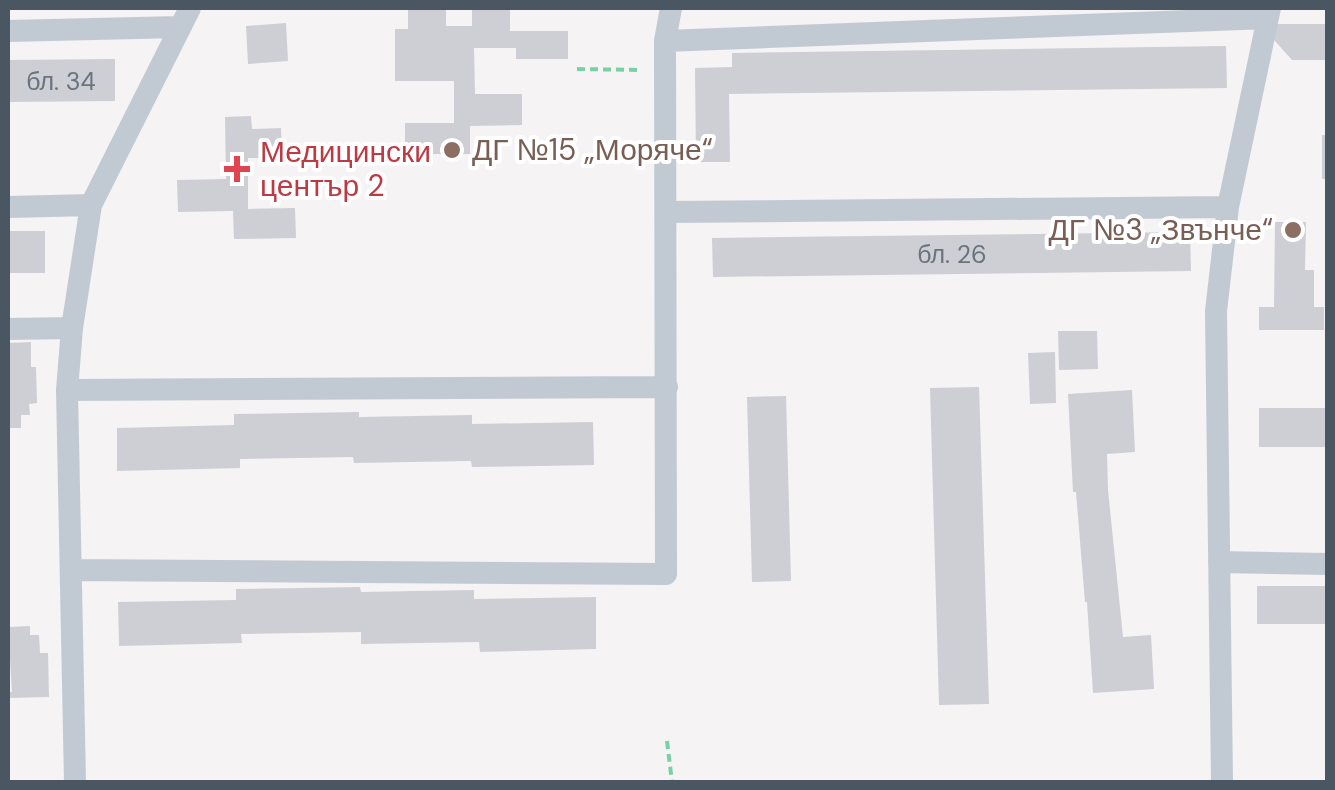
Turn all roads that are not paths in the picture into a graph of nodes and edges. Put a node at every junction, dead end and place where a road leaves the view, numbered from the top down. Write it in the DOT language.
graph roads {
  1 [pos="671,8"];
  2 [pos="1269,13"];
  3 [pos="185,17"];
  4 [pos="8,31"];
  5 [pos="666,42"];
  6 [pos="92,205"];
  7 [pos="1228,206"];
  8 [pos="8,207"];
  9 [pos="668,212"];
  10 [pos="72,328"];
  11 [pos="8,329"];
  12 [pos="667,387"];
  13 [pos="67,390"];
  14 [pos="1219,562"];
  15 [pos="1328,564"];
  16 [pos="72,570"];
  17 [pos="76,782"];
  18 [pos="1222,782"];
  1 -- 5 [label="street"];
  2 -- 5 [label="street"];
  2 -- 7 [label="street"];
  3 -- 4 [label="street"];
  3 -- 6 [label="street"];
  5 -- 9 [label="street"];
  6 -- 8 [label="street"];
  6 -- 10 [label="street"];
  7 -- 9 [label="street"];
  7 -- 14 [label="street"];
  9 -- 12 [label="street"];
  10 -- 11 [label="street"];
  10 -- 13 [label="street"];
  12 -- 13 [label="street"];
  12 -- 16 [label="street"];
  13 -- 16 [label="street"];
  14 -- 15 [label="street"];
  14 -- 18 [label="street"];
  16 -- 17 [label="street"];
}
